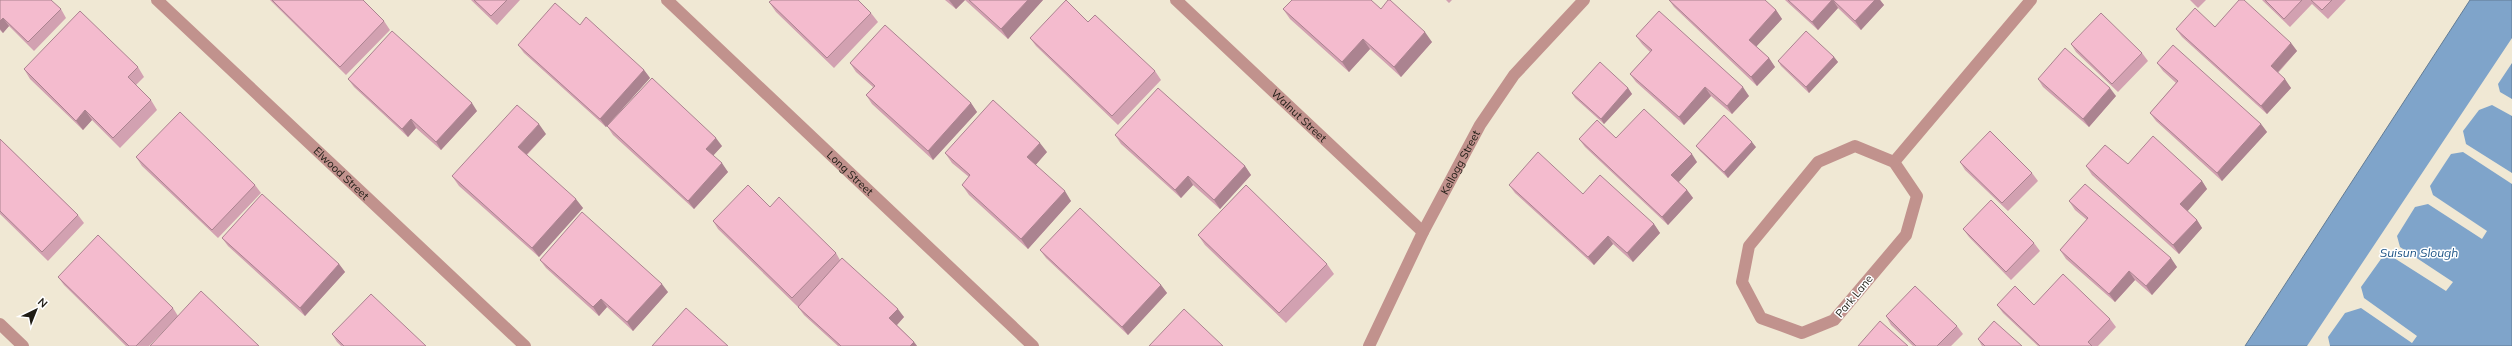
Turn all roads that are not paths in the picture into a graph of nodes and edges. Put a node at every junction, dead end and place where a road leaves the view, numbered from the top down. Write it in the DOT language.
graph roads {
  1 [pos="157,0"];
  2 [pos="666,0"];
  3 [pos="1176,0"];
  4 [pos="1584,0"];
  5 [pos="2031,0"];
  6 [pos="1894,162"];
  7 [pos="1423,232"];
  8 [pos="0,324"];
  9 [pos="23,346"];
  10 [pos="525,346"];
  11 [pos="1033,346"];
  12 [pos="1369,346"];
  1 -- 10 [label="street, Elwood Street"];
  2 -- 11 [label="street, Long Street"];
  3 -- 7 [label="street, Walnut Street"];
  4 -- 7 [label="street, Kellogg Street"];
  5 -- 6 [label="street"];
  6 -- 6 [label="street, Park Lane"];
  7 -- 12 [label="street, Kellogg Street"];
  8 -- 9 [label="street"];
}
